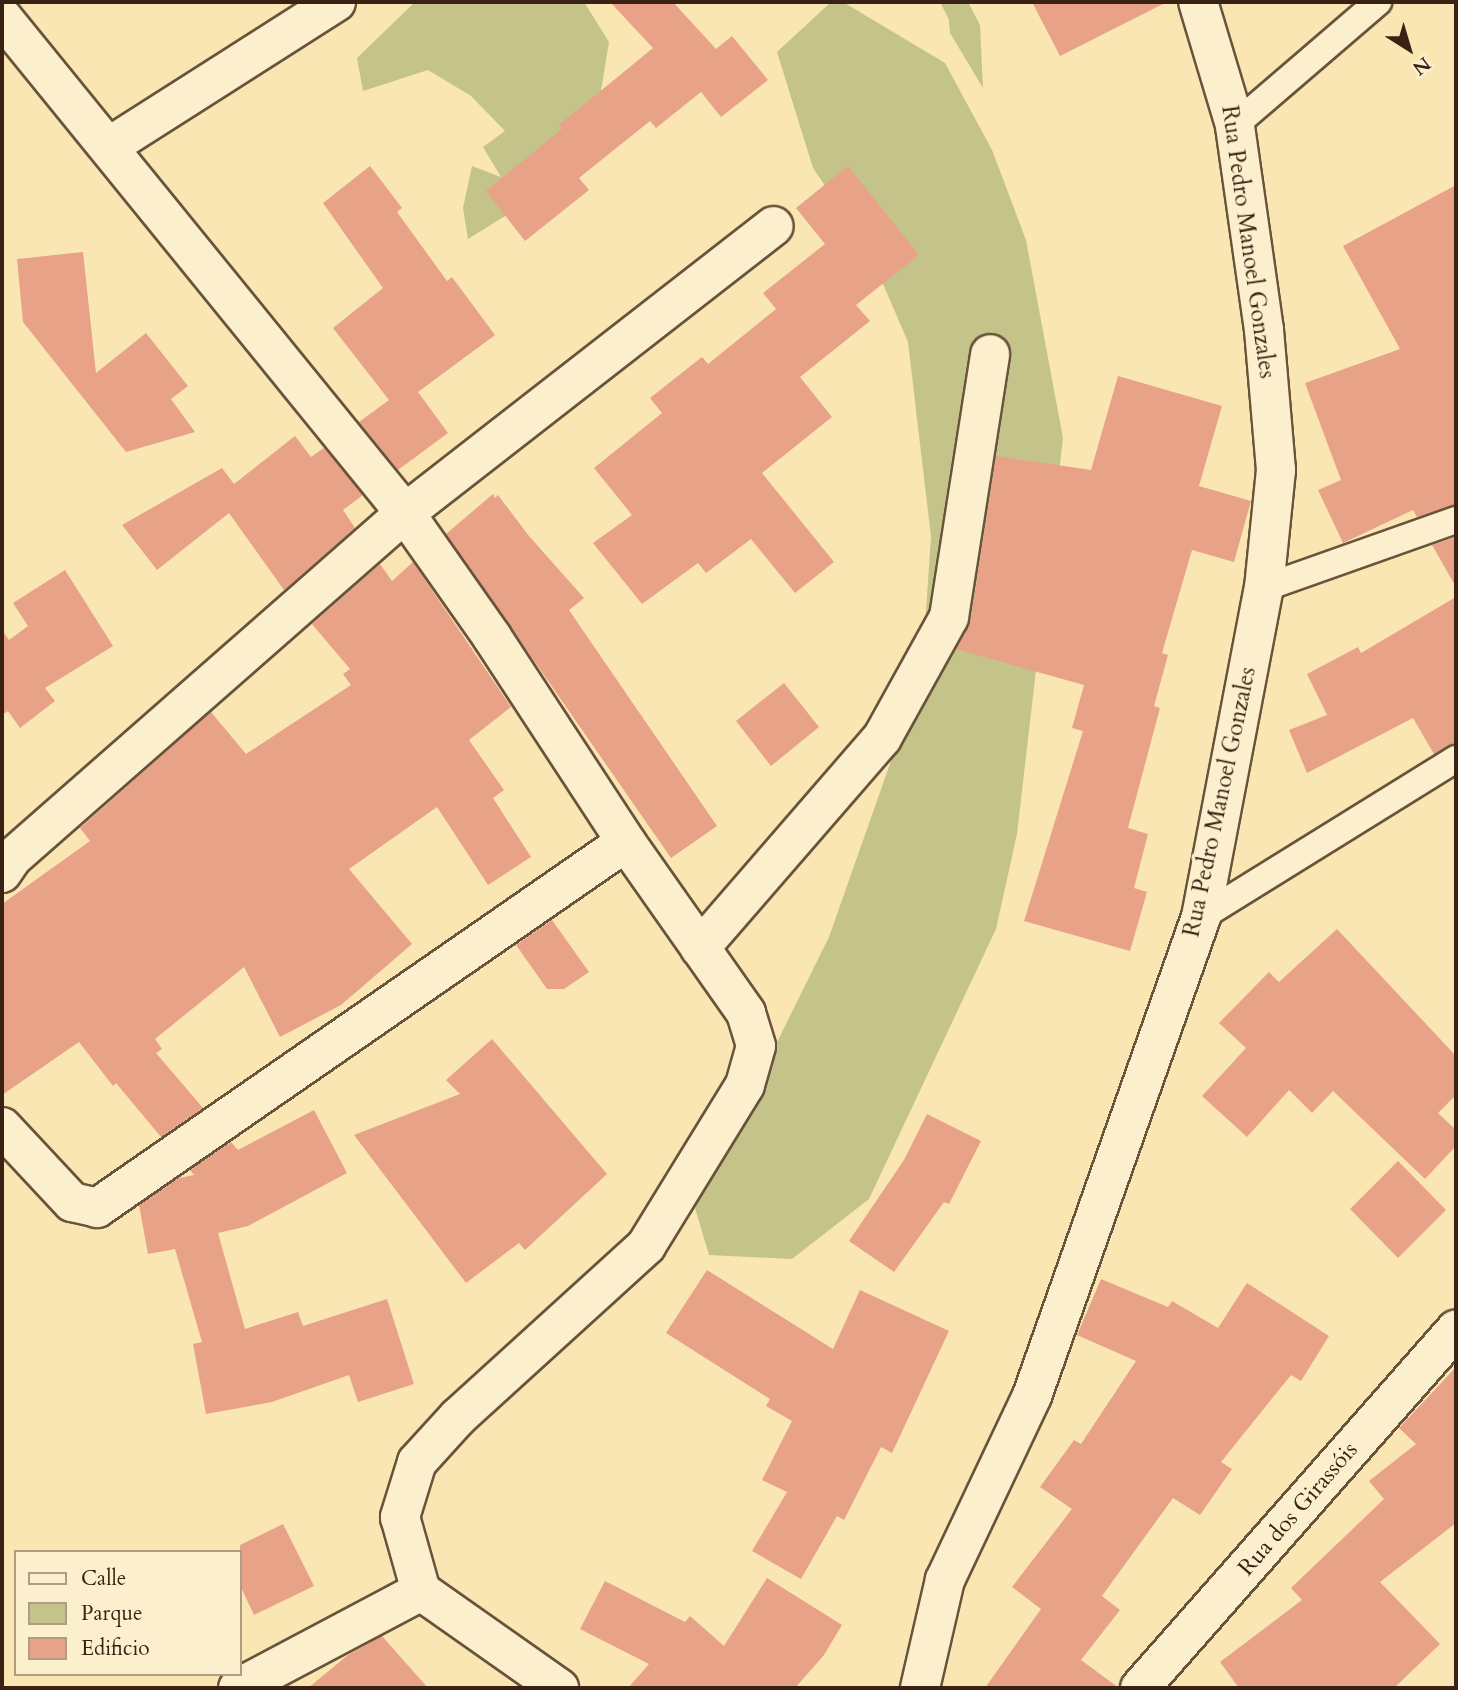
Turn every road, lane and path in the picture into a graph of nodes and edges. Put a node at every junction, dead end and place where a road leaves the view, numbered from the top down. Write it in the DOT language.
graph roads {
  1 [pos="336,2"];
  2 [pos="1198,2"];
  3 [pos="1378,2"];
  4 [pos="2,17"];
  5 [pos="1235,125"];
  6 [pos="110,146"];
  7 [pos="774,226"];
  8 [pos="990,354"];
  9 [pos="405,513"];
  10 [pos="1456,520"];
  11 [pos="1264,588"];
  12 [pos="1456,759"];
  13 [pos="626,842"];
  14 [pos="2,873"];
  15 [pos="1200,917"];
  16 [pos="700,948"];
  17 [pos="2,1127"];
  18 [pos="1456,1329"];
  19 [pos="421,1591"];
  20 [pos="237,1688"];
  21 [pos="559,1688"];
  22 [pos="920,1688"];
  23 [pos="1140,1688"];
  1 -- 6 [label="street"];
  2 -- 5 [label="street, Rua Pedro Manoel Gonzales"];
  3 -- 5 [label="lane"];
  4 -- 6 [label="street"];
  5 -- 11 [label="street, Rua Pedro Manoel Gonzales"];
  6 -- 9 [label="street"];
  7 -- 9 [label="street"];
  8 -- 16 [label="street"];
  9 -- 13 [label="street"];
  9 -- 14 [label="street"];
  10 -- 11 [label="lane"];
  11 -- 15 [label="street, Rua Pedro Manoel Gonzales"];
  12 -- 15 [label="lane"];
  13 -- 16 [label="street"];
  13 -- 17 [label="street"];
  15 -- 22 [label="street, Rua Pedro Manoel Gonzales"];
  16 -- 19 [label="street"];
  18 -- 23 [label="street, Rua dos Girassóis"];
  19 -- 20 [label="street"];
  19 -- 21 [label="street"];
}
